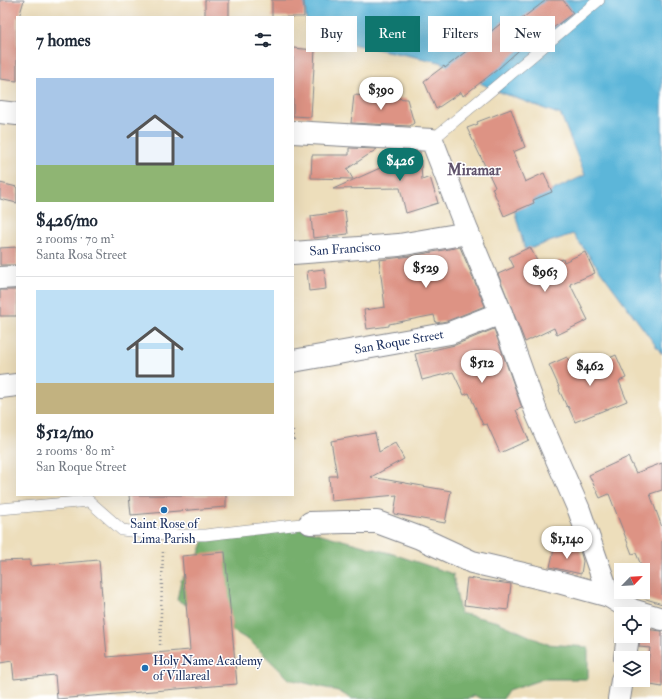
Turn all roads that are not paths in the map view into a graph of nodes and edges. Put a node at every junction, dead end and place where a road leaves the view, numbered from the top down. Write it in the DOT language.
graph roads {
  1 [pos="599,0"];
  2 [pos="294,132"];
  3 [pos="432,140"];
  4 [pos="468,232"];
  5 [pos="294,254"];
  6 [pos="16,277"];
  7 [pos="0,278"];
  8 [pos="501,313"];
  9 [pos="294,361"];
  10 [pos="16,385"];
  11 [pos="0,387"];
  12 [pos="0,509"];
  13 [pos="310,524"];
  14 [pos="609,596"];
  15 [pos="625,607"];
  16 [pos="650,616"];
  17 [pos="662,619"];
  18 [pos="621,687"];
  19 [pos="619,699"];
  1 -- 3 [label="lane"];
  2 -- 3 [label="street"];
  3 -- 4 [label="street"];
  4 -- 5 [label="street, San Francisco"];
  4 -- 8 [label="street"];
  6 -- 7 [label="street"];
  8 -- 9 [label="street, San Roque Street"];
  8 -- 14 [label="street"];
  10 -- 11 [label="street"];
  12 -- 13 [label="lane"];
  13 -- 14 [label="street"];
  14 -- 15 [label="street"];
  16 -- 17 [label="street"];
  18 -- 19 [label="street"];
}
